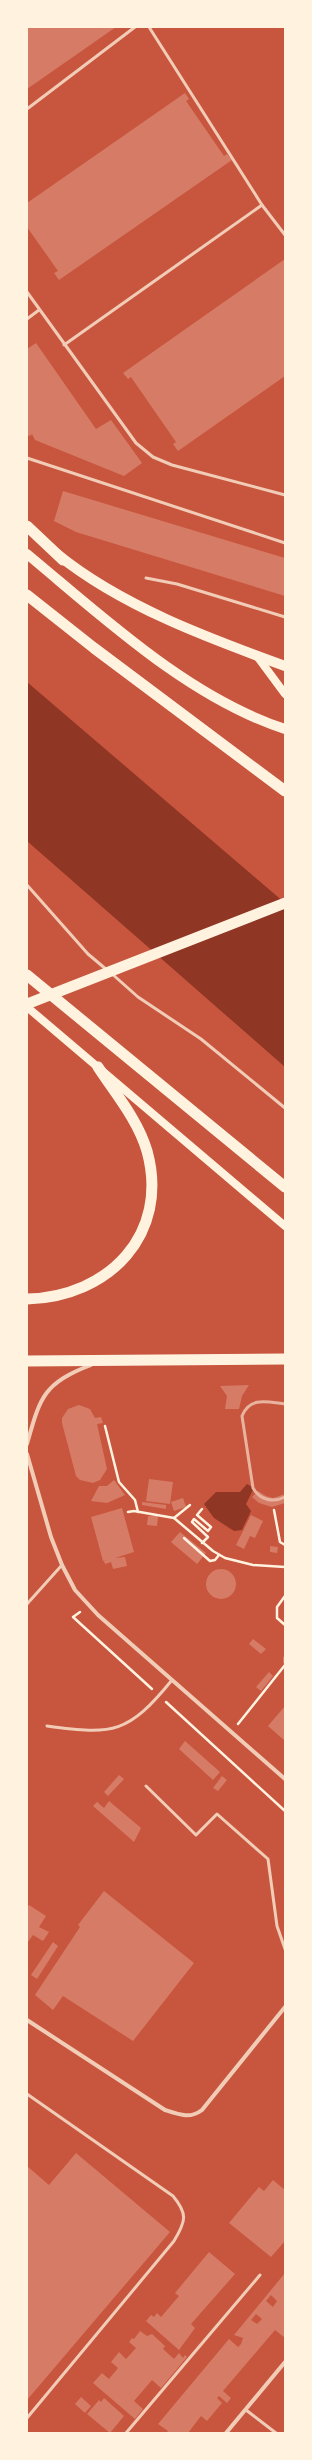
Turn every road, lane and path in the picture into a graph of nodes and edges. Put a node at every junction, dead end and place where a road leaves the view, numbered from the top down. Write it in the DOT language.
graph roads {
  1 [pos="135,27"];
  2 [pos="149,27"];
  3 [pos="27,109"];
  4 [pos="262,205"];
  5 [pos="285,235"];
  6 [pos="27,292"];
  7 [pos="39,310"];
  8 [pos="27,319"];
  9 [pos="64,345"];
  10 [pos="27,458"];
  11 [pos="285,495"];
  12 [pos="27,526"];
  13 [pos="27,530"];
  14 [pos="285,543"];
  15 [pos="27,554"];
  16 [pos="63,560"];
  17 [pos="146,578"];
  18 [pos="27,595"];
  19 [pos="285,617"];
  20 [pos="257,656"];
  21 [pos="285,666"];
  22 [pos="285,694"];
  23 [pos="285,729"];
  24 [pos="285,791"];
  25 [pos="27,886"];
  26 [pos="285,903"];
  27 [pos="27,975"];
  28 [pos="27,1004"];
  29 [pos="27,1007"];
  30 [pos="98,1067"];
  31 [pos="285,1108"];
  32 [pos="285,1187"];
  33 [pos="285,1226"];
  34 [pos="27,1300"];
  35 [pos="285,1359"];
  36 [pos="27,1361"];
  37 [pos="98,1362"];
  38 [pos="105,1426"];
  39 [pos="27,1444"];
  40 [pos="27,1454"];
  41 [pos="28,1459"];
  42 [pos="190,1505"];
  43 [pos="202,1509"];
  44 [pos="274,1510"];
  45 [pos="128,1512"];
  46 [pos="138,1512"];
  47 [pos="174,1518"];
  48 [pos="184,1538"];
  49 [pos="202,1542"];
  50 [pos="285,1545"];
  51 [pos="219,1555"];
  52 [pos="62,1565"];
  53 [pos="285,1567"];
  54 [pos="285,1596"];
  55 [pos="27,1604"];
  56 [pos="89,1606"];
  57 [pos="285,1625"];
  58 [pos="285,1657"];
  59 [pos="285,1664"];
  60 [pos="172,1680"];
  61 [pos="159,1696"];
  62 [pos="47,1726"];
  63 [pos="232,1732"];
  64 [pos="285,1779"];
  65 [pos="146,1786"];
  66 [pos="285,1810"];
  67 [pos="285,1949"];
  68 [pos="285,2007"];
  69 [pos="27,2020"];
  70 [pos="27,2094"];
  71 [pos="260,2274"];
  72 [pos="285,2362"];
  73 [pos="246,2410"];
  74 [pos="27,2418"];
  75 [pos="126,2433"];
  76 [pos="226,2433"];
  77 [pos="276,2433"];
  1 -- 3 [label="lane"];
  2 -- 4 [label="lane"];
  4 -- 5 [label="lane"];
  4 -- 9 [label="lane"];
  6 -- 7 [label="lane"];
  7 -- 8 [label="lane"];
  7 -- 9 [label="lane"];
  9 -- 11 [label="lane"];
  10 -- 14 [label="lane"];
  12 -- 16 [label="highway"];
  13 -- 16 [label="main road"];
  15 -- 23 [label="main road"];
  16 -- 20 [label="main road"];
  17 -- 19 [label="lane"];
  18 -- 24 [label="highway"];
  20 -- 21 [label="main road"];
  20 -- 22 [label="main road"];
  25 -- 31 [label="lane"];
  26 -- 28 [label="highway"];
  27 -- 32 [label="highway"];
  29 -- 30 [label="main road"];
  30 -- 33 [label="main road"];
  30 -- 34 [label="highway"];
  35 -- 37 [label="highway"];
  36 -- 37 [label="highway"];
  37 -- 39 [label="street"];
  38 -- 46 [label="path"];
  40 -- 41 [label="street"];
  41 -- 52 [label="street"];
  42 -- 47 [label="path"];
  43 -- 49 [label="path"];
  44 -- 50 [label="path"];
  45 -- 46 [label="path"];
  46 -- 47 [label="path"];
  47 -- 49 [label="path"];
  48 -- 51 [label="path"];
  49 -- 51 [label="path"];
  51 -- 53 [label="path"];
  52 -- 55 [label="lane"];
  52 -- 56 [label="street"];
  54 -- 57 [label="path"];
  56 -- 60 [label="street"];
  56 -- 61 [label="path"];
  58 -- 59 [label="path"];
  59 -- 63 [label="path"];
  60 -- 61 [label="lane"];
  60 -- 63 [label="street"];
  61 -- 62 [label="lane"];
  61 -- 66 [label="path"];
  63 -- 64 [label="street"];
  65 -- 67 [label="lane"];
  68 -- 69 [label="street"];
  70 -- 74 [label="lane"];
  71 -- 75 [label="lane"];
  72 -- 73 [label="street"];
  73 -- 76 [label="street"];
  73 -- 77 [label="lane"];
}
